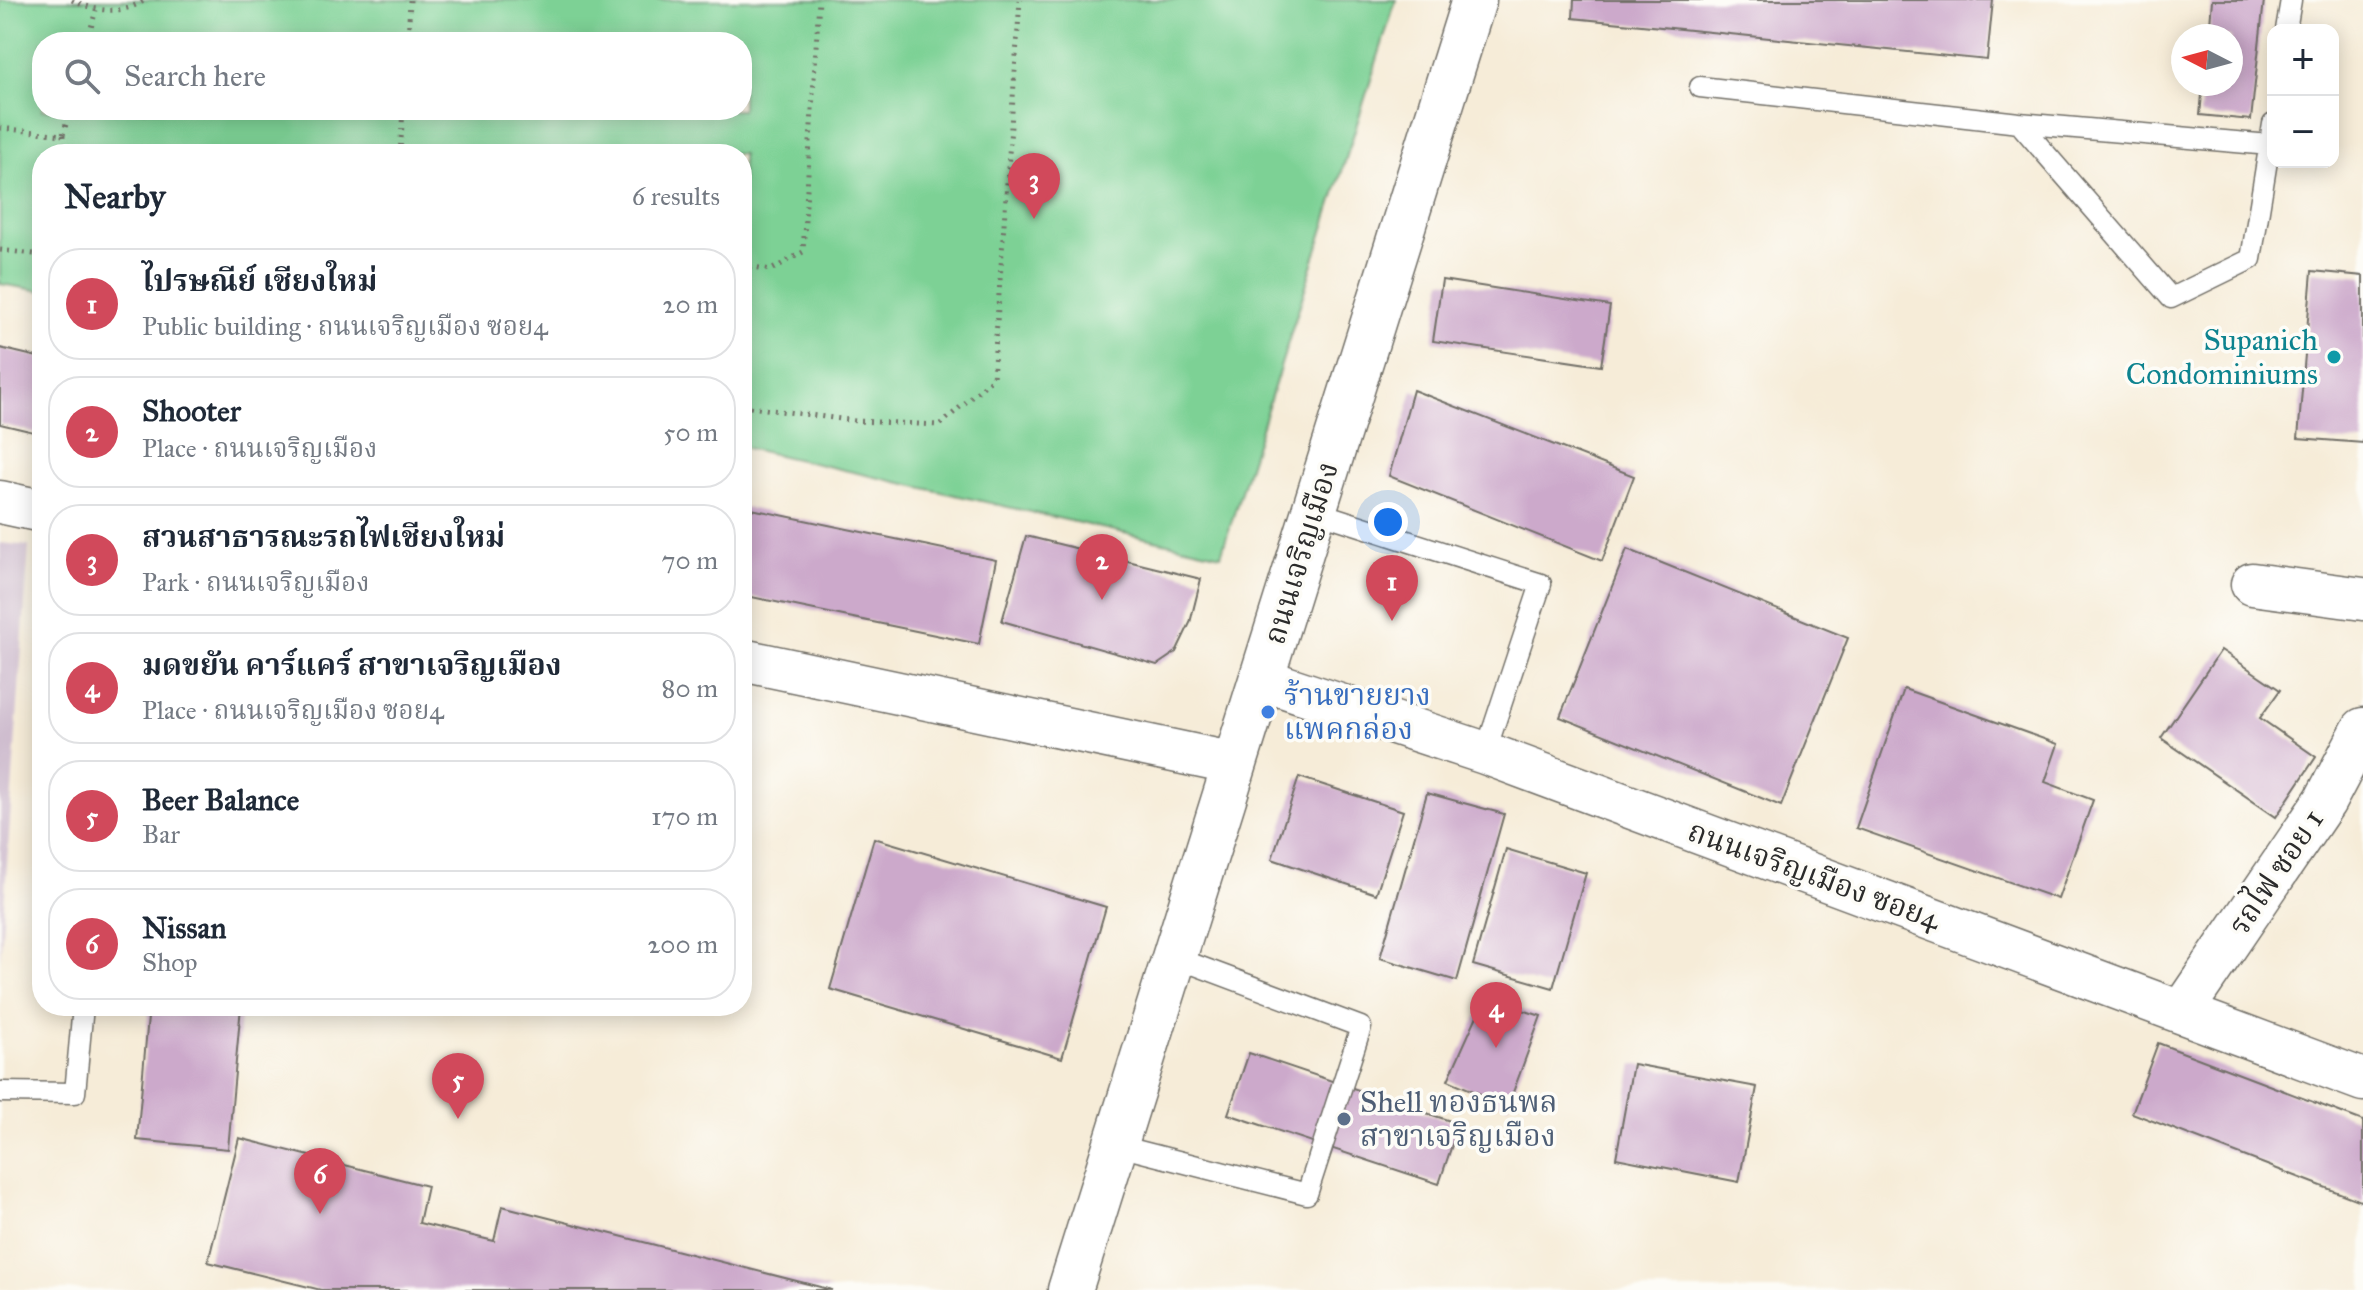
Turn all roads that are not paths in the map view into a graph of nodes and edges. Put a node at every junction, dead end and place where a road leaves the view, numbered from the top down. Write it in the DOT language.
graph roads {
  1 [pos="1474,0"];
  2 [pos="2291,0"];
  3 [pos="2287,24"];
  4 [pos="1700,87"];
  5 [pos="2019,123"];
  6 [pos="2267,134"];
  7 [pos="2267,164"];
  8 [pos="0,502"];
  9 [pos="32,509"];
  10 [pos="1314,511"];
  11 [pos="2252,584"];
  12 [pos="2363,599"];
  13 [pos="752,662"];
  14 [pos="1261,679"];
  15 [pos="2363,729"];
  16 [pos="1485,753"];
  17 [pos="1235,764"];
  18 [pos="1174,957"];
  19 [pos="2182,1011"];
  20 [pos="82,1016"];
  21 [pos="2363,1080"];
  22 [pos="0,1092"];
  23 [pos="1115,1145"];
  24 [pos="1070,1290"];
  1 -- 10 [label="main road, ถนนเจริญเมือง"];
  2 -- 3 [label="lane"];
  4 -- 5 [label="lane"];
  5 -- 6 [label="lane"];
  5 -- 7 [label="lane"];
  8 -- 9 [label="street"];
  10 -- 14 [label="main road, ถนนเจริญเมือง"];
  10 -- 16 [label="lane"];
  11 -- 12 [label="street"];
  13 -- 17 [label="street"];
  14 -- 16 [label="street, ถนนเจริญเมือง ซอย4"];
  14 -- 17 [label="main road, ถนนเจริญเมือง"];
  15 -- 19 [label="street, รถไฟ ซอย 1"];
  16 -- 19 [label="street, ถนนเจริญเมือง ซอย4"];
  17 -- 18 [label="main road, ถนนเจริญเมือง"];
  18 -- 23 [label="main road, ถนนเจริญเมือง"];
  18 -- 23 [label="lane"];
  19 -- 21 [label="street, ถนนเจริญเมือง ซอย4"];
  20 -- 22 [label="lane"];
  23 -- 24 [label="main road, ถนนเจริญเมือง"];
}
